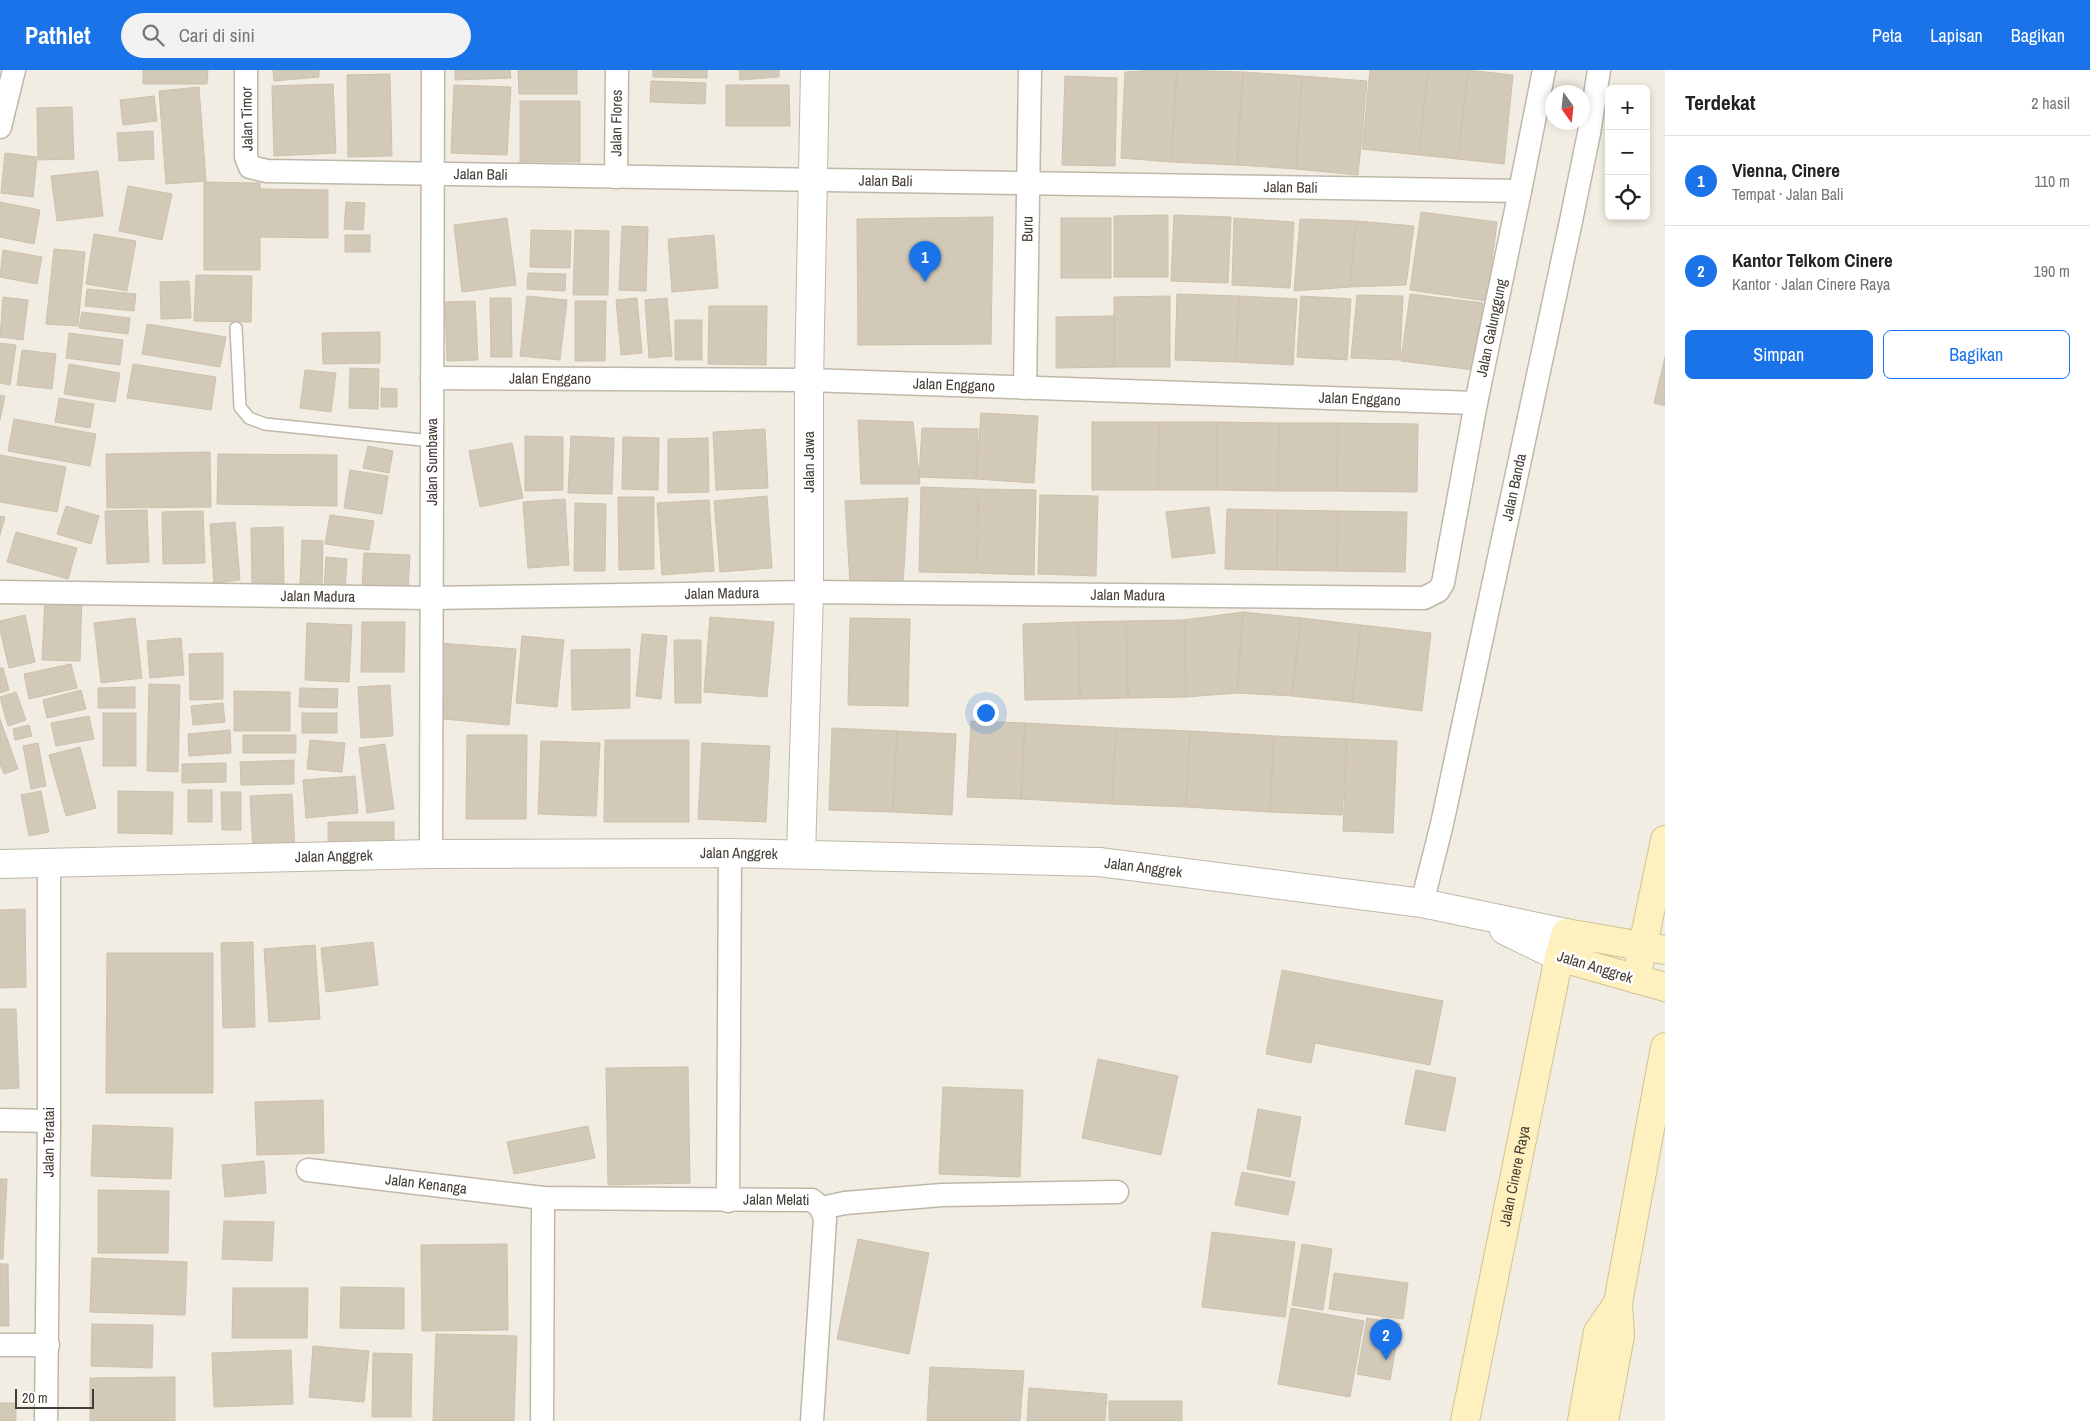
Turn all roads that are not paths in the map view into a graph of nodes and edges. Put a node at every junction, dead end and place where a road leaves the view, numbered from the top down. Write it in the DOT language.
graph roads {
  1 [pos="14,70"];
  2 [pos="246,70"];
  3 [pos="433,70"];
  4 [pos="617,70"];
  5 [pos="816,70"];
  6 [pos="1030,70"];
  7 [pos="1544,70"];
  8 [pos="1599,70"];
  9 [pos="0,127"];
  10 [pos="250,167"];
  11 [pos="432,174"];
  12 [pos="616,177"];
  13 [pos="813,180"];
  14 [pos="1028,183"];
  15 [pos="1520,191"];
  16 [pos="236,328"];
  17 [pos="432,378"];
  18 [pos="809,380"];
  19 [pos="1025,388"];
  20 [pos="1476,403"];
  21 [pos="432,441"];
  22 [pos="1442,587"];
  23 [pos="0,592"];
  24 [pos="809,592"];
  25 [pos="431,598"];
  26 [pos="1665,840"];
  27 [pos="730,853"];
  28 [pos="431,854"];
  29 [pos="801,854"];
  30 [pos="0,864"];
  31 [pos="48,864"];
  32 [pos="1422,903"];
  33 [pos="1562,945"];
  34 [pos="1653,948"];
  35 [pos="1636,979"];
  36 [pos="1665,987"];
  37 [pos="1665,1047"];
  38 [pos="0,1120"];
  39 [pos="49,1121"];
  40 [pos="308,1170"];
  41 [pos="1117,1192"];
  42 [pos="543,1198"];
  43 [pos="728,1201"];
  44 [pos="821,1208"];
  45 [pos="1618,1303"];
  46 [pos="0,1345"];
  47 [pos="48,1345"];
  48 [pos="46,1421"];
  49 [pos="542,1421"];
  50 [pos="812,1421"];
  51 [pos="1465,1421"];
  52 [pos="1582,1421"];
  53 [pos="1604,1421"];
  1 -- 9 [label="street"];
  2 -- 10 [label="street, Jalan Timor"];
  3 -- 11 [label="street, Jalan Sumbawa"];
  4 -- 12 [label="street, Jalan Flores"];
  5 -- 13 [label="street, Jalan Jawa"];
  6 -- 14 [label="street, Buru"];
  7 -- 15 [label="street, Jalan Galunggung"];
  8 -- 32 [label="street, Jalan Banda"];
  10 -- 11 [label="street, Jalan Bali"];
  11 -- 12 [label="street, Jalan Bali"];
  11 -- 17 [label="street, Jalan Sumbawa"];
  12 -- 13 [label="street, Jalan Bali"];
  13 -- 14 [label="street, Jalan Bali"];
  13 -- 18 [label="street, Jalan Jawa"];
  14 -- 15 [label="street, Jalan Bali"];
  14 -- 19 [label="street, Buru"];
  15 -- 20 [label="street, Jalan Galunggung"];
  16 -- 21 [label="lane"];
  17 -- 18 [label="street, Jalan Enggano"];
  17 -- 21 [label="street, Jalan Sumbawa"];
  18 -- 19 [label="street, Jalan Enggano"];
  18 -- 24 [label="street, Jalan Jawa"];
  19 -- 20 [label="street, Jalan Enggano"];
  20 -- 22 [label="street, Jalan Galunggung"];
  21 -- 25 [label="street, Jalan Sumbawa"];
  22 -- 24 [label="street, Jalan Madura"];
  23 -- 25 [label="street, Jalan Madura"];
  24 -- 25 [label="street, Jalan Madura"];
  24 -- 29 [label="street, Jalan Jawa"];
  25 -- 28 [label="street, Jalan Sumbawa"];
  26 -- 34 [label="main road"];
  27 -- 28 [label="street, Jalan Anggrek"];
  27 -- 29 [label="street, Jalan Anggrek"];
  27 -- 43 [label="street"];
  28 -- 31 [label="street, Jalan Anggrek"];
  29 -- 32 [label="street, Jalan Anggrek"];
  30 -- 31 [label="street, Jalan Anggrek"];
  31 -- 39 [label="street, Jalan Teratai"];
  32 -- 33 [label="street, Jalan Anggrek"];
  33 -- 34 [label="main road, Jalan Anggrek"];
  33 -- 35 [label="main road, Jalan Anggrek"];
  33 -- 51 [label="main road, Jalan Cinere Raya"];
  34 -- 35 [label="main road"];
  35 -- 36 [label="main road, Jalan Anggrek"];
  37 -- 45 [label="main road"];
  38 -- 39 [label="street"];
  39 -- 47 [label="street, Jalan Teratai"];
  40 -- 42 [label="street, Jalan Kenanga"];
  41 -- 44 [label="street"];
  42 -- 43 [label="street, Jalan Melati"];
  42 -- 49 [label="street"];
  43 -- 44 [label="street, Jalan Melati"];
  44 -- 50 [label="street, Jalan Melati"];
  45 -- 52 [label="main road"];
  45 -- 53 [label="main road"];
  46 -- 47 [label="street"];
  47 -- 48 [label="street, Jalan Teratai"];
}
